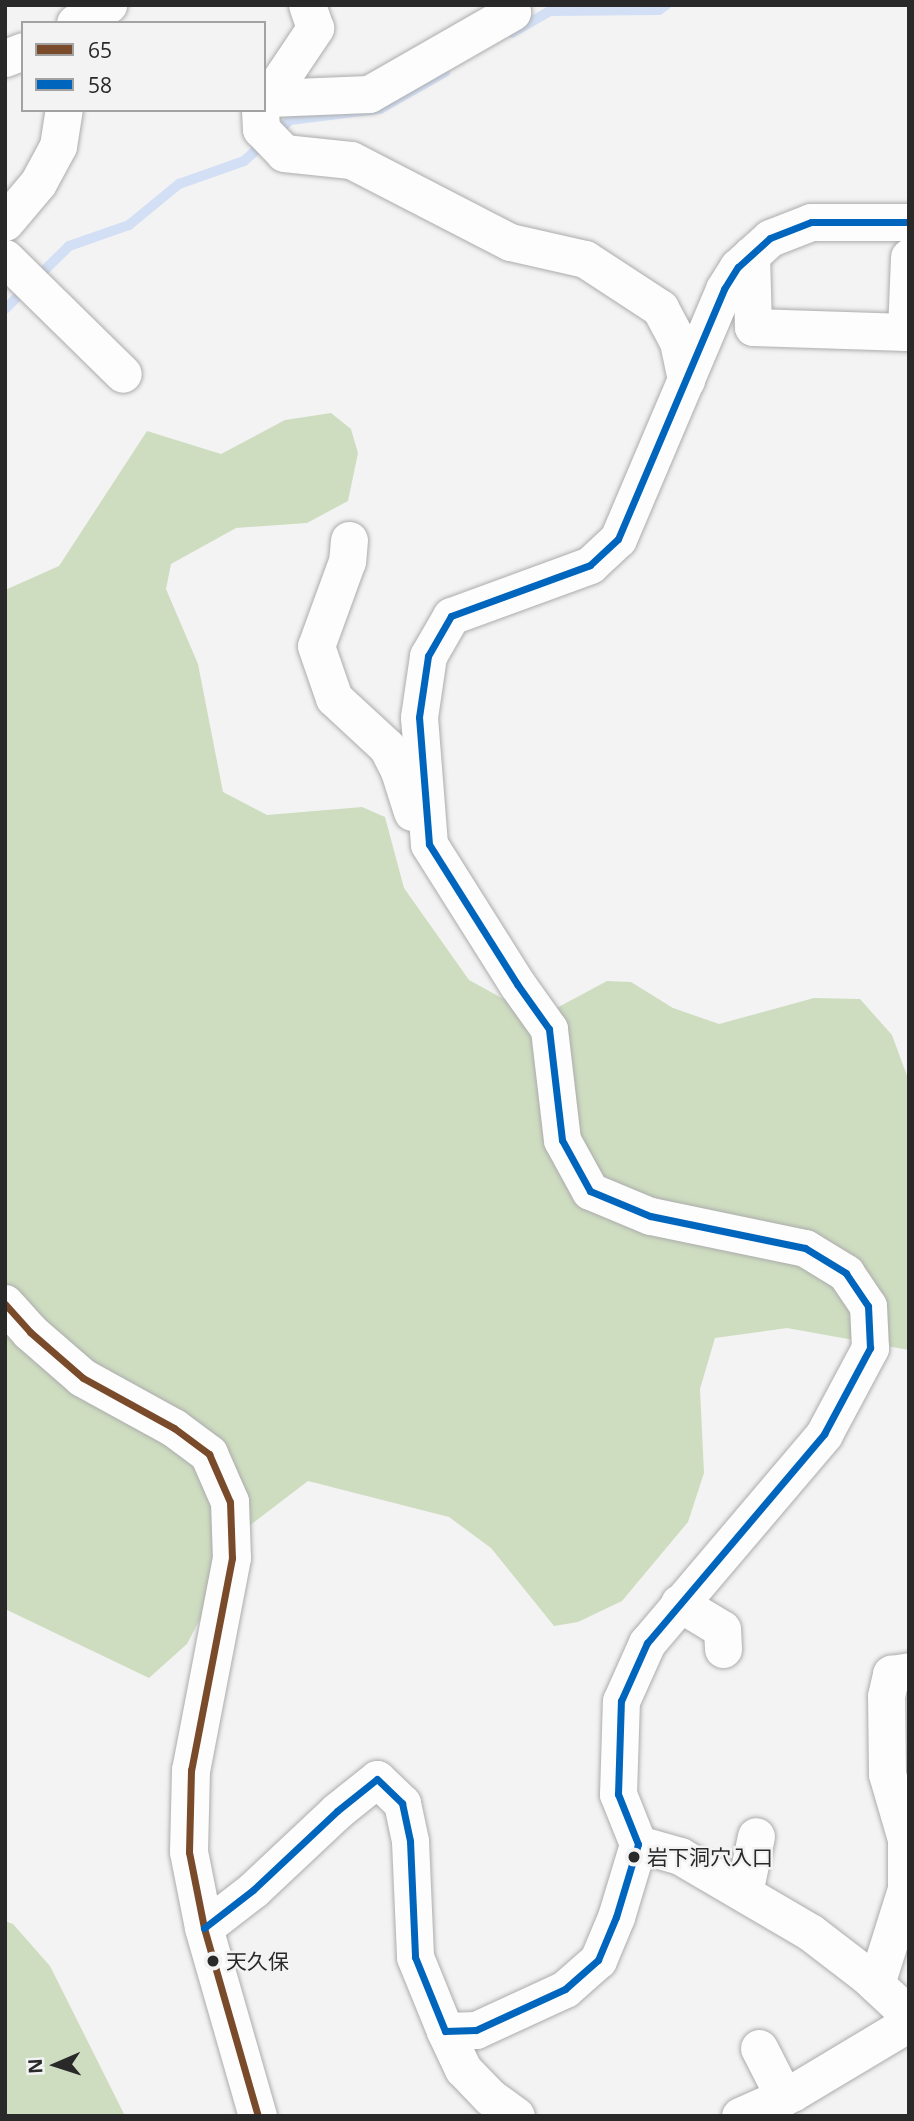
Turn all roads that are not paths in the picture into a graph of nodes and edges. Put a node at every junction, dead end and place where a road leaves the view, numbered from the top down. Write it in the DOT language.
graph roads {
  1 [pos="108,5"];
  2 [pos="121,5"];
  3 [pos="307,5"];
  4 [pos="512,12"];
  5 [pos="79,21"];
  6 [pos="107,21"];
  7 [pos="64,112"];
  8 [pos="268,119"];
  9 [pos="5,222"];
  10 [pos="909,222"];
  11 [pos="751,255"];
  12 [pos="909,257"];
  13 [pos="22,276"];
  14 [pos="123,374"];
  15 [pos="687,380"];
  16 [pos="349,540"];
  17 [pos="429,844"];
  18 [pos="5,1304"];
  19 [pos="679,1603"];
  20 [pos="723,1649"];
  21 [pos="909,1671"];
  22 [pos="756,1836"];
  23 [pos="638,1844"];
  24 [pos="744,1893"];
  25 [pos="204,1928"];
  26 [pos="876,1984"];
  27 [pos="909,2015"];
  28 [pos="909,2023"];
  29 [pos="445,2031"];
  30 [pos="759,2048"];
  31 [pos="784,2096"];
  32 [pos="258,2116"];
  33 [pos="516,2116"];
  34 [pos="740,2116"];
  1 -- 5 [label="street"];
  2 -- 6 [label="street"];
  3 -- 8 [label="street"];
  4 -- 8 [label="street"];
  7 -- 9 [label="street"];
  8 -- 15 [label="street"];
  10 -- 11 [label="street"];
  11 -- 12 [label="street"];
  11 -- 15 [label="street"];
  13 -- 14 [label="street"];
  15 -- 17 [label="street"];
  16 -- 17 [label="street"];
  17 -- 19 [label="street"];
  18 -- 25 [label="main road"];
  19 -- 20 [label="street"];
  19 -- 23 [label="street"];
  21 -- 26 [label="street"];
  22 -- 24 [label="street"];
  23 -- 24 [label="street"];
  23 -- 29 [label="street"];
  24 -- 26 [label="street"];
  25 -- 29 [label="street"];
  25 -- 32 [label="main road"];
  26 -- 27 [label="street"];
  28 -- 31 [label="street"];
  29 -- 33 [label="street"];
  30 -- 31 [label="street"];
  31 -- 34 [label="street"];
}
